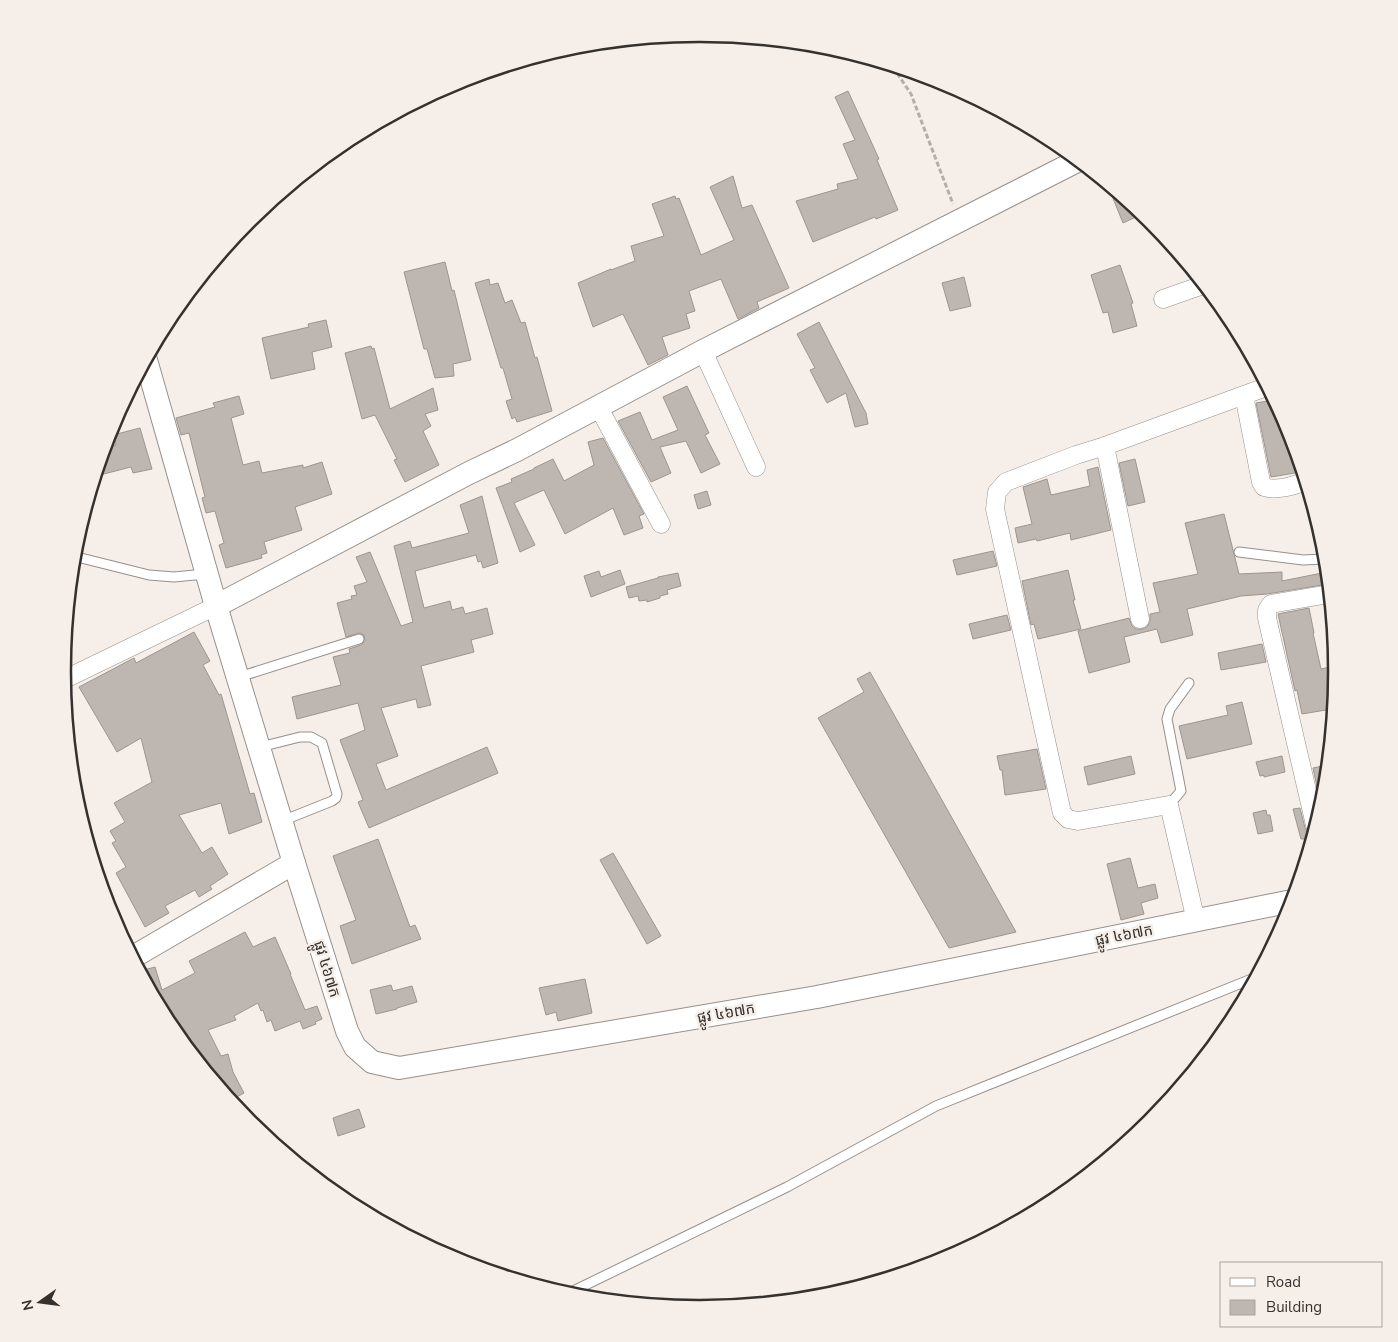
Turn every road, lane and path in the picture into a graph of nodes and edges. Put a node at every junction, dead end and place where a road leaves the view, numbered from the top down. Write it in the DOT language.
graph roads {
  1 [pos="898,75"];
  2 [pos="1071,164"];
  3 [pos="959,221"];
  4 [pos="1197,287"];
  5 [pos="1163,299"];
  6 [pos="703,351"];
  7 [pos="148,369"];
  8 [pos="1261,389"];
  9 [pos="1244,395"];
  10 [pos="598,406"];
  11 [pos="1105,446"];
  12 [pos="756,467"];
  13 [pos="1299,484"];
  14 [pos="661,524"];
  15 [pos="1239,552"];
  16 [pos="81,558"];
  17 [pos="1317,559"];
  18 [pos="207,573"];
  19 [pos="1323,595"];
  20 [pos="216,606"];
  21 [pos="1140,619"];
  22 [pos="359,639"];
  23 [pos="71,676"];
  24 [pos="238,677"];
  25 [pos="1189,683"];
  26 [pos="260,747"];
  27 [pos="1169,805"];
  28 [pos="1311,810"];
  29 [pos="282,821"];
  30 [pos="294,863"];
  31 [pos="1283,904"];
  32 [pos="1196,921"];
  33 [pos="138,954"];
  34 [pos="1245,982"];
  35 [pos="581,1288"];
  1 -- 3 [label="path"];
  2 -- 3 [label="street"];
  3 -- 6 [label="street"];
  4 -- 5 [label="street"];
  6 -- 10 [label="street"];
  6 -- 12 [label="street"];
  7 -- 18 [label="street, ផ្លូវ ៤៦៧ក"];
  8 -- 9 [label="street"];
  9 -- 11 [label="street"];
  9 -- 13 [label="street"];
  10 -- 14 [label="street"];
  10 -- 20 [label="street"];
  11 -- 21 [label="street"];
  11 -- 27 [label="street"];
  15 -- 17 [label="lane"];
  16 -- 18 [label="lane"];
  18 -- 20 [label="street, ផ្លូវ ៤៦៧ក"];
  19 -- 28 [label="street"];
  20 -- 23 [label="street"];
  20 -- 24 [label="street, ផ្លូវ ៤៦៧ក"];
  22 -- 24 [label="lane"];
  24 -- 26 [label="street, ផ្លូវ ៤៦៧ក"];
  25 -- 27 [label="lane"];
  26 -- 29 [label="street, ផ្លូវ ៤៦៧ក"];
  26 -- 29 [label="lane"];
  27 -- 32 [label="street"];
  29 -- 30 [label="street, ផ្លូវ ៤៦៧ក"];
  30 -- 32 [label="street, ផ្លូវ ៤៦៧ក"];
  30 -- 33 [label="street"];
  31 -- 32 [label="street, ផ្លូវ ៤៦៧ក"];
  34 -- 35 [label="lane"];
}
